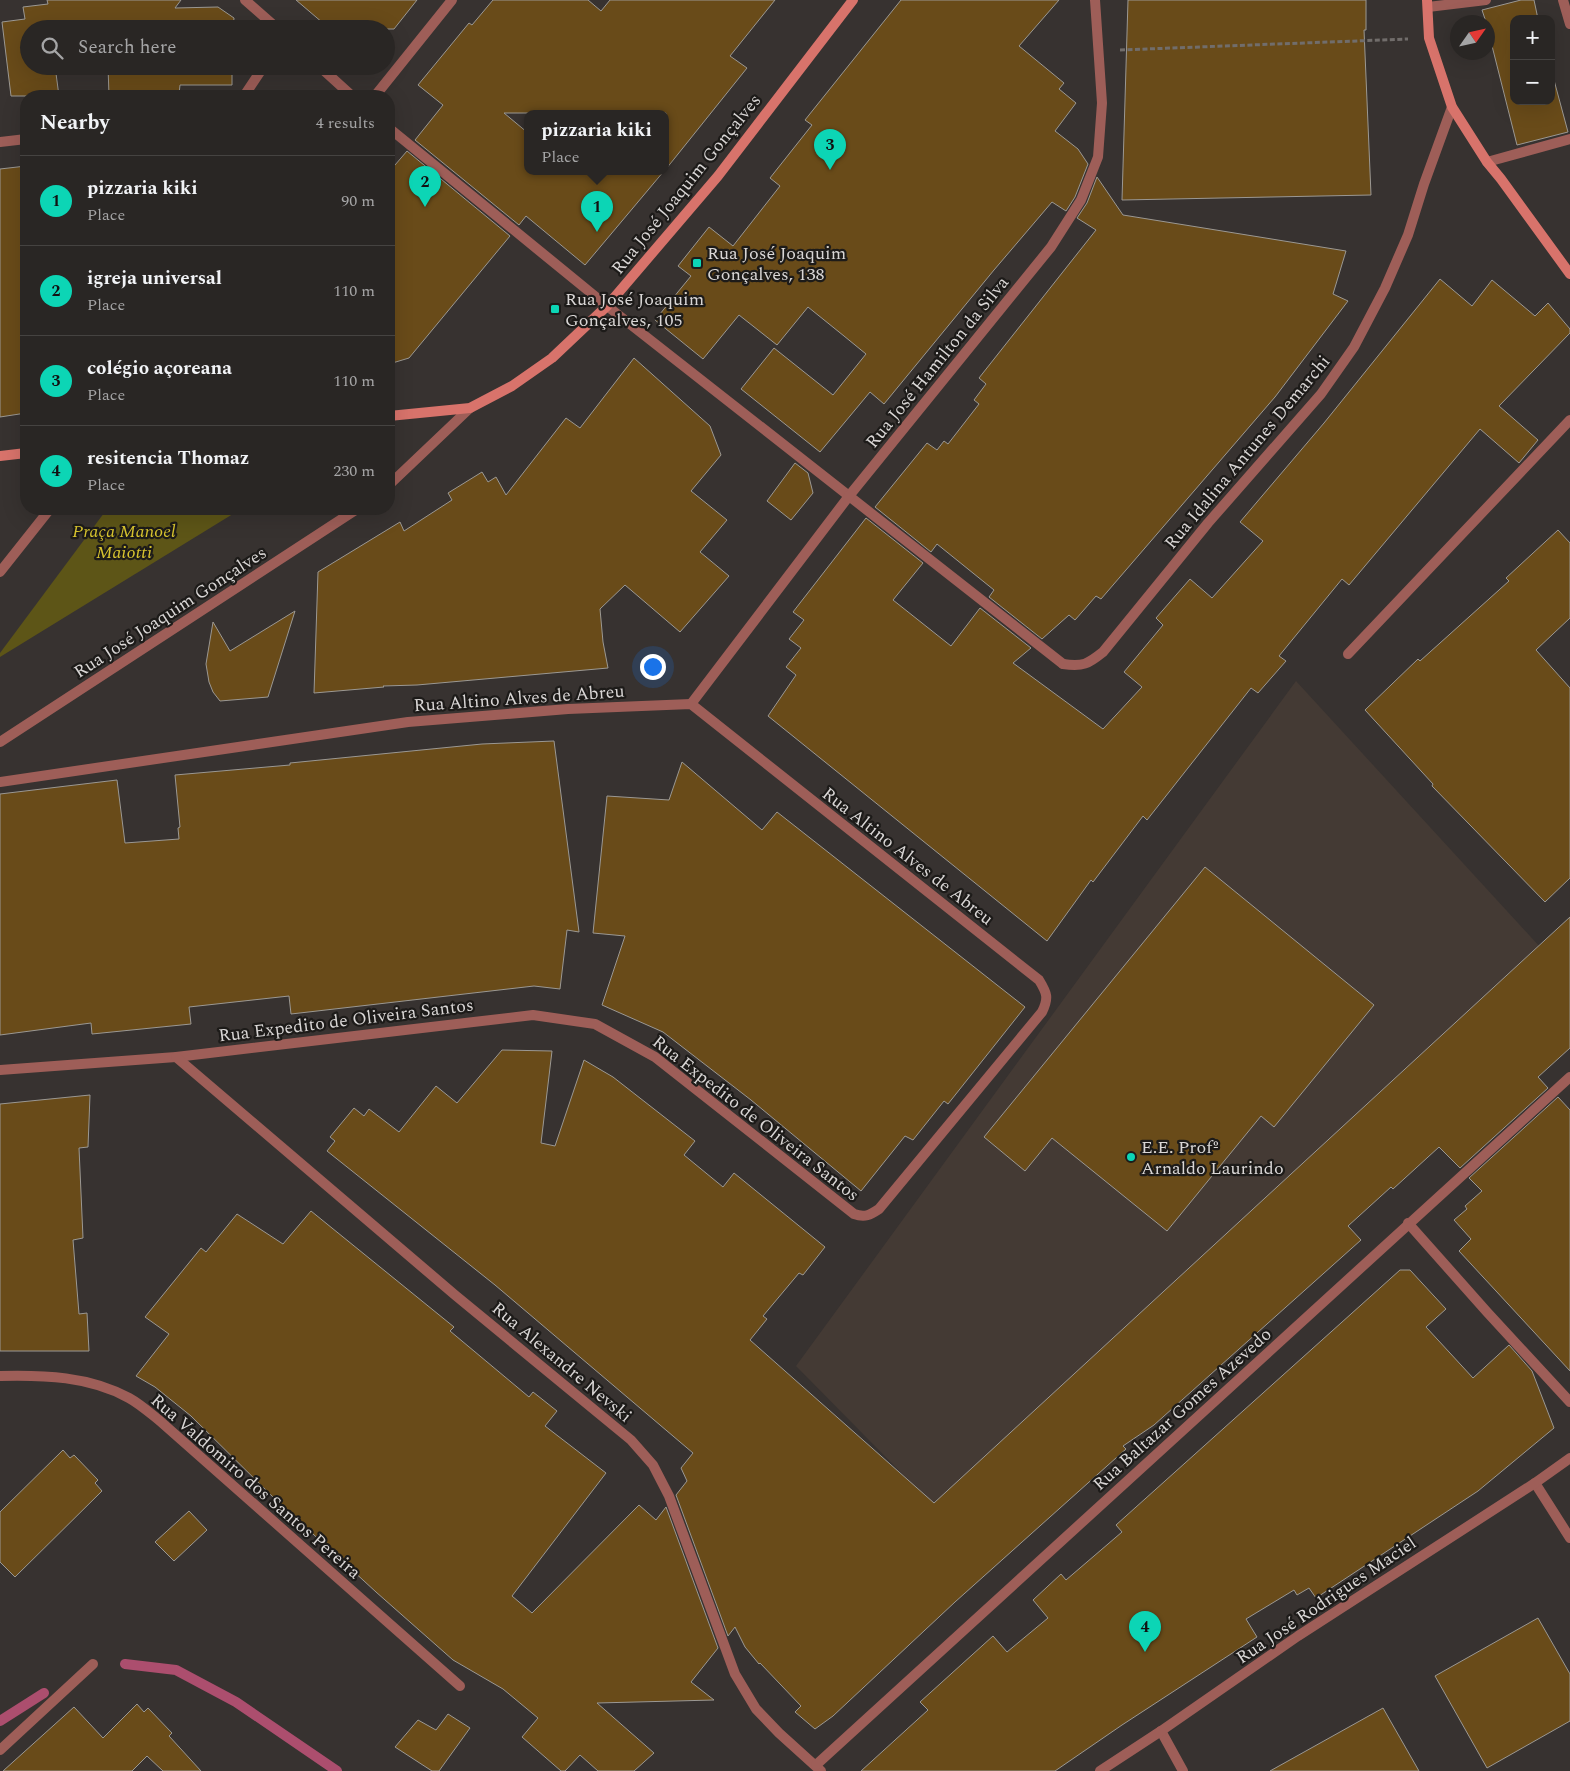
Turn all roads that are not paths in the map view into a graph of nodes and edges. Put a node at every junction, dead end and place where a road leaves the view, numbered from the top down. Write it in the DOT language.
graph roads {
  1 [pos="245,0"];
  2 [pos="452,0"];
  3 [pos="853,0"];
  4 [pos="1095,0"];
  5 [pos="1486,0"];
  6 [pos="1563,0"];
  7 [pos="1427,4"];
  8 [pos="268,20"];
  9 [pos="1570,24"];
  10 [pos="395,71"];
  11 [pos="258,75"];
  12 [pos="329,75"];
  13 [pos="392,75"];
  14 [pos="248,90"];
  15 [pos="345,90"];
  16 [pos="380,90"];
  17 [pos="1452,107"];
  18 [pos="395,133"];
  19 [pos="1570,139"];
  20 [pos="20,140"];
  21 [pos="0,142"];
  22 [pos="1487,162"];
  23 [pos="1570,274"];
  24 [pos="607,306"];
  25 [pos="470,408"];
  26 [pos="395,415"];
  27 [pos="1570,420"];
  28 [pos="20,454"];
  29 [pos="0,456"];
  30 [pos="395,479"];
  31 [pos="849,496"];
  32 [pos="45,515"];
  33 [pos="348,515"];
  34 [pos="0,572"];
  35 [pos="1348,654"];
  36 [pos="691,704"];
  37 [pos="0,742"];
  38 [pos="0,782"];
  39 [pos="1039,980"];
  40 [pos="176,1057"];
  41 [pos="0,1070"];
  42 [pos="1570,1077"];
  43 [pos="1408,1223"];
  44 [pos="0,1376"];
  45 [pos="1570,1402"];
  46 [pos="1570,1458"];
  47 [pos="1535,1483"];
  48 [pos="1570,1538"];
  49 [pos="94,1664"];
  50 [pos="460,1686"];
  51 [pos="1161,1731"];
  52 [pos="0,1750"];
  53 [pos="819,1768"];
  54 [pos="1100,1771"];
  55 [pos="1184,1771"];
  1 -- 8 [label="street"];
  2 -- 10 [label="street"];
  3 -- 24 [label="street, Rua José Joaquim Gonçalves"];
  4 -- 31 [label="street, Rua José Hamilton da Silva"];
  5 -- 7 [label="street"];
  6 -- 9 [label="street"];
  7 -- 17 [label="street"];
  11 -- 14 [label="street"];
  12 -- 15 [label="street"];
  13 -- 16 [label="street"];
  17 -- 22 [label="street"];
  17 -- 31 [label="street, Rua Idalina Antunes Demarchi"];
  18 -- 24 [label="street"];
  19 -- 22 [label="street"];
  20 -- 21 [label="street"];
  22 -- 23 [label="street"];
  24 -- 25 [label="street, Rua José Joaquim Gonçalves"];
  24 -- 31 [label="street"];
  25 -- 26 [label="street"];
  25 -- 30 [label="street, Rua José Joaquim Gonçalves"];
  27 -- 35 [label="street"];
  28 -- 29 [label="street"];
  31 -- 36 [label="street, Rua José Hamilton da Silva"];
  32 -- 34 [label="street"];
  33 -- 37 [label="street, Rua José Joaquim Gonçalves"];
  36 -- 38 [label="street, Rua Altino Alves de Abreu"];
  36 -- 39 [label="street, Rua Altino Alves de Abreu"];
  39 -- 40 [label="street, Rua Expedito de Oliveira Santos"];
  40 -- 41 [label="street, Rua Expedito de Oliveira Santos"];
  40 -- 53 [label="street, Rua Alexandre Nevski"];
  42 -- 43 [label="street, Rua Baltazar Gomes Azevedo"];
  43 -- 45 [label="street"];
  43 -- 53 [label="street, Rua Baltazar Gomes Azevedo"];
  44 -- 50 [label="street, Rua Valdomiro dos Santos Pereira"];
  46 -- 47 [label="street, Rua José Rodrigues Maciel"];
  47 -- 48 [label="street"];
  47 -- 51 [label="street, Rua José Rodrigues Maciel"];
  49 -- 52 [label="street"];
  51 -- 54 [label="street, Rua José Rodrigues Maciel"];
  51 -- 55 [label="street"];
}
